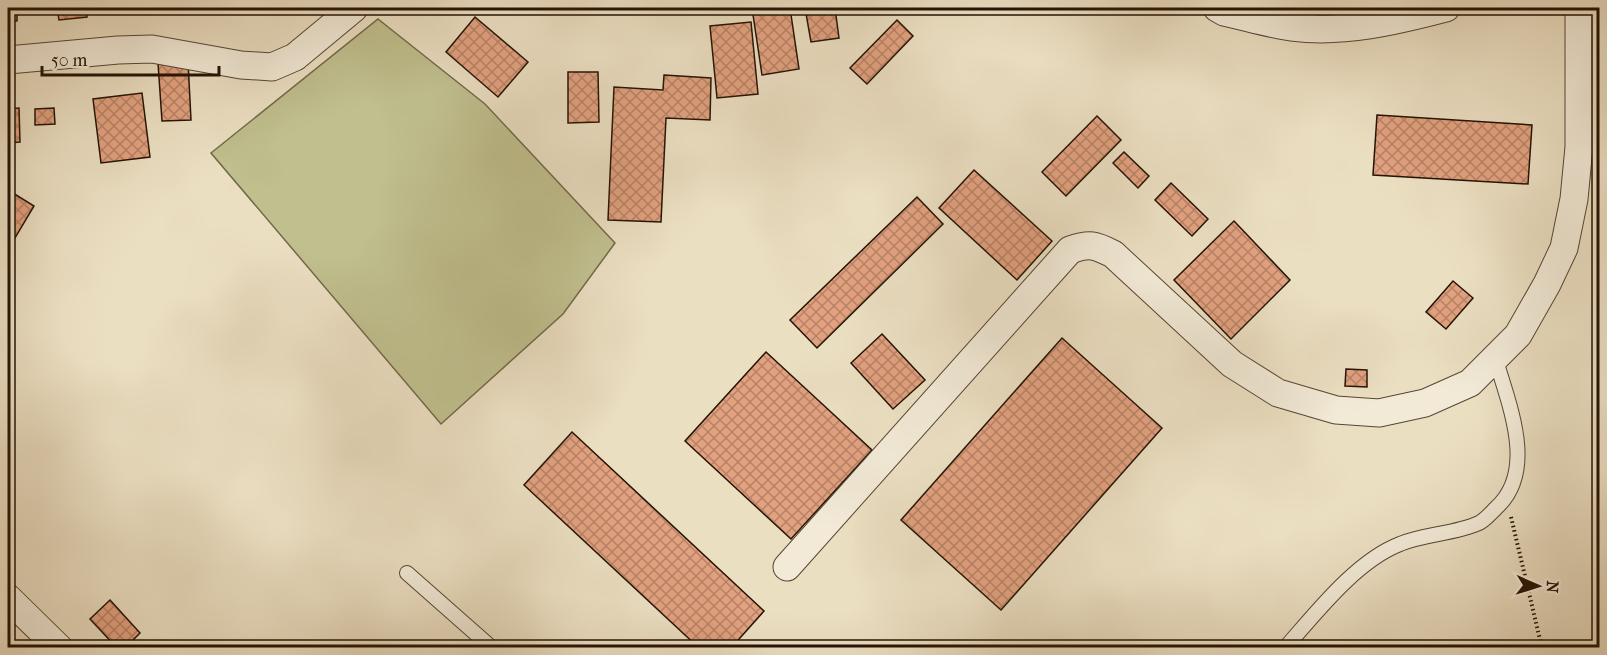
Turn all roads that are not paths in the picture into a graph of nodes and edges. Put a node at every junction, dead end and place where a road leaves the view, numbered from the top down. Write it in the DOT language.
graph roads {
  1 [pos="354,8"];
  2 [pos="1217,8"];
  3 [pos="1446,8"];
  4 [pos="1579,8"];
  5 [pos="8,60"];
  6 [pos="1495,357"];
  7 [pos="787,567"];
  8 [pos="407,573"];
  9 [pos="8,598"];
  10 [pos="59,648"];
  11 [pos="492,648"];
  12 [pos="1285,648"];
  1 -- 5 [label="street"];
  2 -- 3 [label="street"];
  4 -- 6 [label="street"];
  6 -- 7 [label="street"];
  6 -- 12 [label="lane"];
  8 -- 11 [label="lane"];
  9 -- 10 [label="street"];
}
